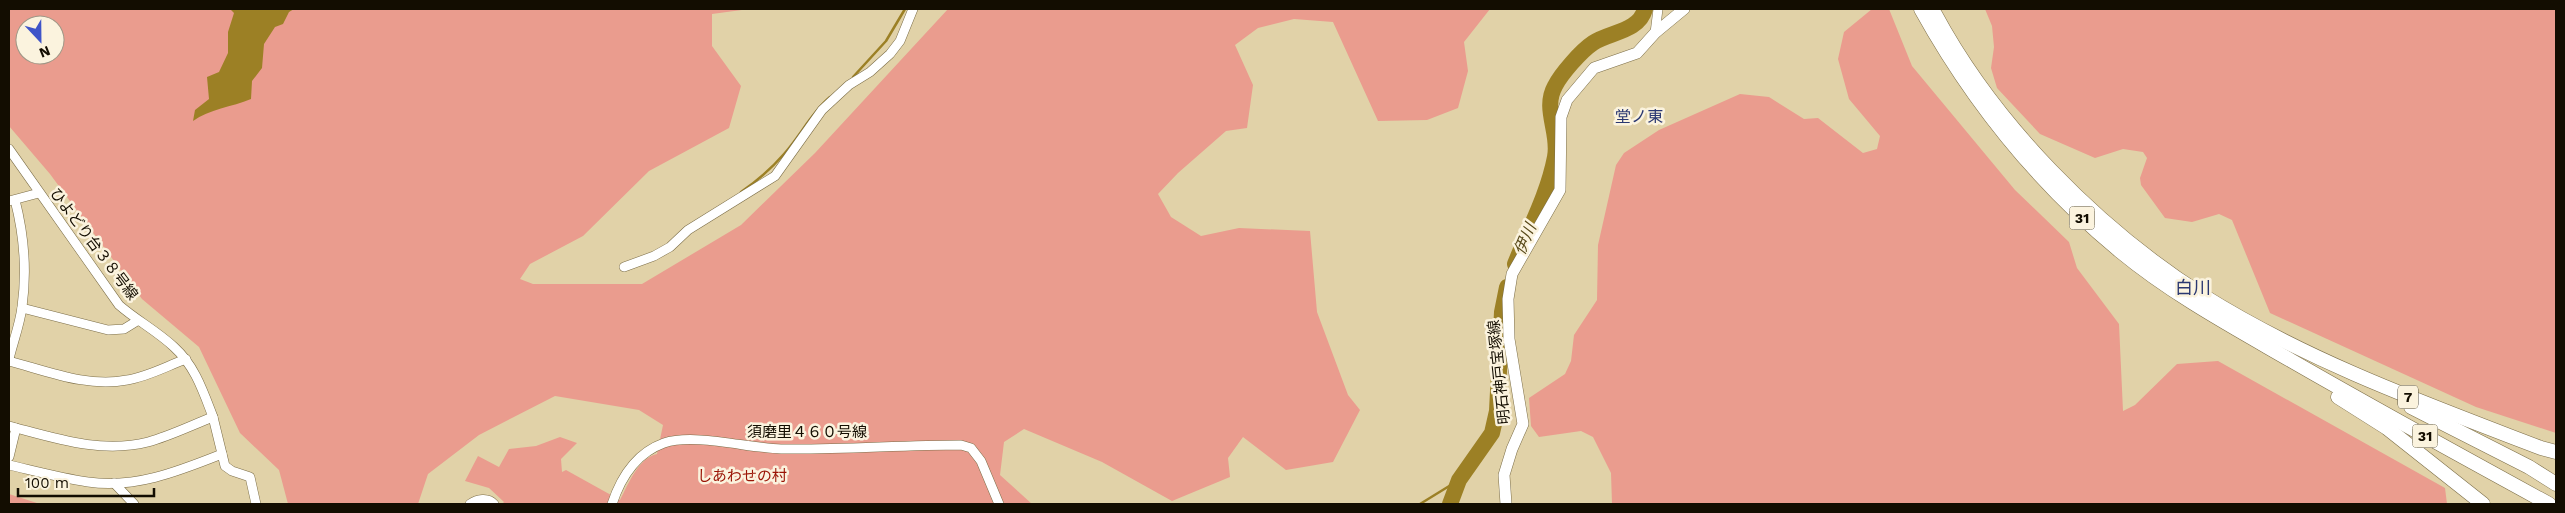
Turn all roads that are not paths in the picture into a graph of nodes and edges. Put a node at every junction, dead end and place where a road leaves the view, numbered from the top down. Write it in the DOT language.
graph roads {
  1 [pos="913,9"];
  2 [pos="1658,9"];
  3 [pos="1684,9"];
  4 [pos="1921,9"];
  5 [pos="1932,9"];
  6 [pos="1655,34"];
  7 [pos="9,149"];
  8 [pos="39,193"];
  9 [pos="12,200"];
  10 [pos="624,267"];
  11 [pos="22,308"];
  12 [pos="137,321"];
  13 [pos="9,360"];
  14 [pos="186,360"];
  15 [pos="2325,360"];
  16 [pos="2301,366"];
  17 [pos="213,417"];
  18 [pos="12,427"];
  19 [pos="2556,452"];
  20 [pos="222,454"];
  21 [pos="9,457"];
  22 [pos="9,465"];
  23 [pos="114,483"];
  24 [pos="2556,484"];
  25 [pos="134,504"];
  26 [pos="256,504"];
  27 [pos="470,504"];
  28 [pos="494,504"];
  29 [pos="612,504"];
  30 [pos="999,504"];
  31 [pos="1506,504"];
  32 [pos="2483,504"];
  33 [pos="2549,504"];
  1 -- 10 [label="street"];
  2 -- 6 [label="street"];
  3 -- 6 [label="main road, 明石神戸宝塚線"];
  4 -- 16 [label="highway, 31"];
  5 -- 15 [label="highway, 31"];
  6 -- 31 [label="main road, 明石神戸宝塚線"];
  7 -- 8 [label="street, ひよどり台３８号線"];
  8 -- 9 [label="street"];
  8 -- 12 [label="street, ひよどり台３８号線"];
  9 -- 11 [label="street"];
  11 -- 12 [label="street"];
  11 -- 13 [label="street"];
  12 -- 14 [label="street, ひよどり台３８号線"];
  13 -- 14 [label="street"];
  14 -- 17 [label="street, ひよどり台３８号線"];
  15 -- 19 [label="highway, 7"];
  15 -- 24 [label="highway, 7"];
  16 -- 32 [label="highway, 31"];
  16 -- 33 [label="highway, 31"];
  17 -- 18 [label="street"];
  17 -- 20 [label="street, ひよどり台３８号線"];
  18 -- 21 [label="street"];
  20 -- 23 [label="street"];
  20 -- 26 [label="street"];
  22 -- 23 [label="street"];
  23 -- 25 [label="street"];
  27 -- 28 [label="street"];
  29 -- 30 [label="street, 須磨里４６０号線"];
}
